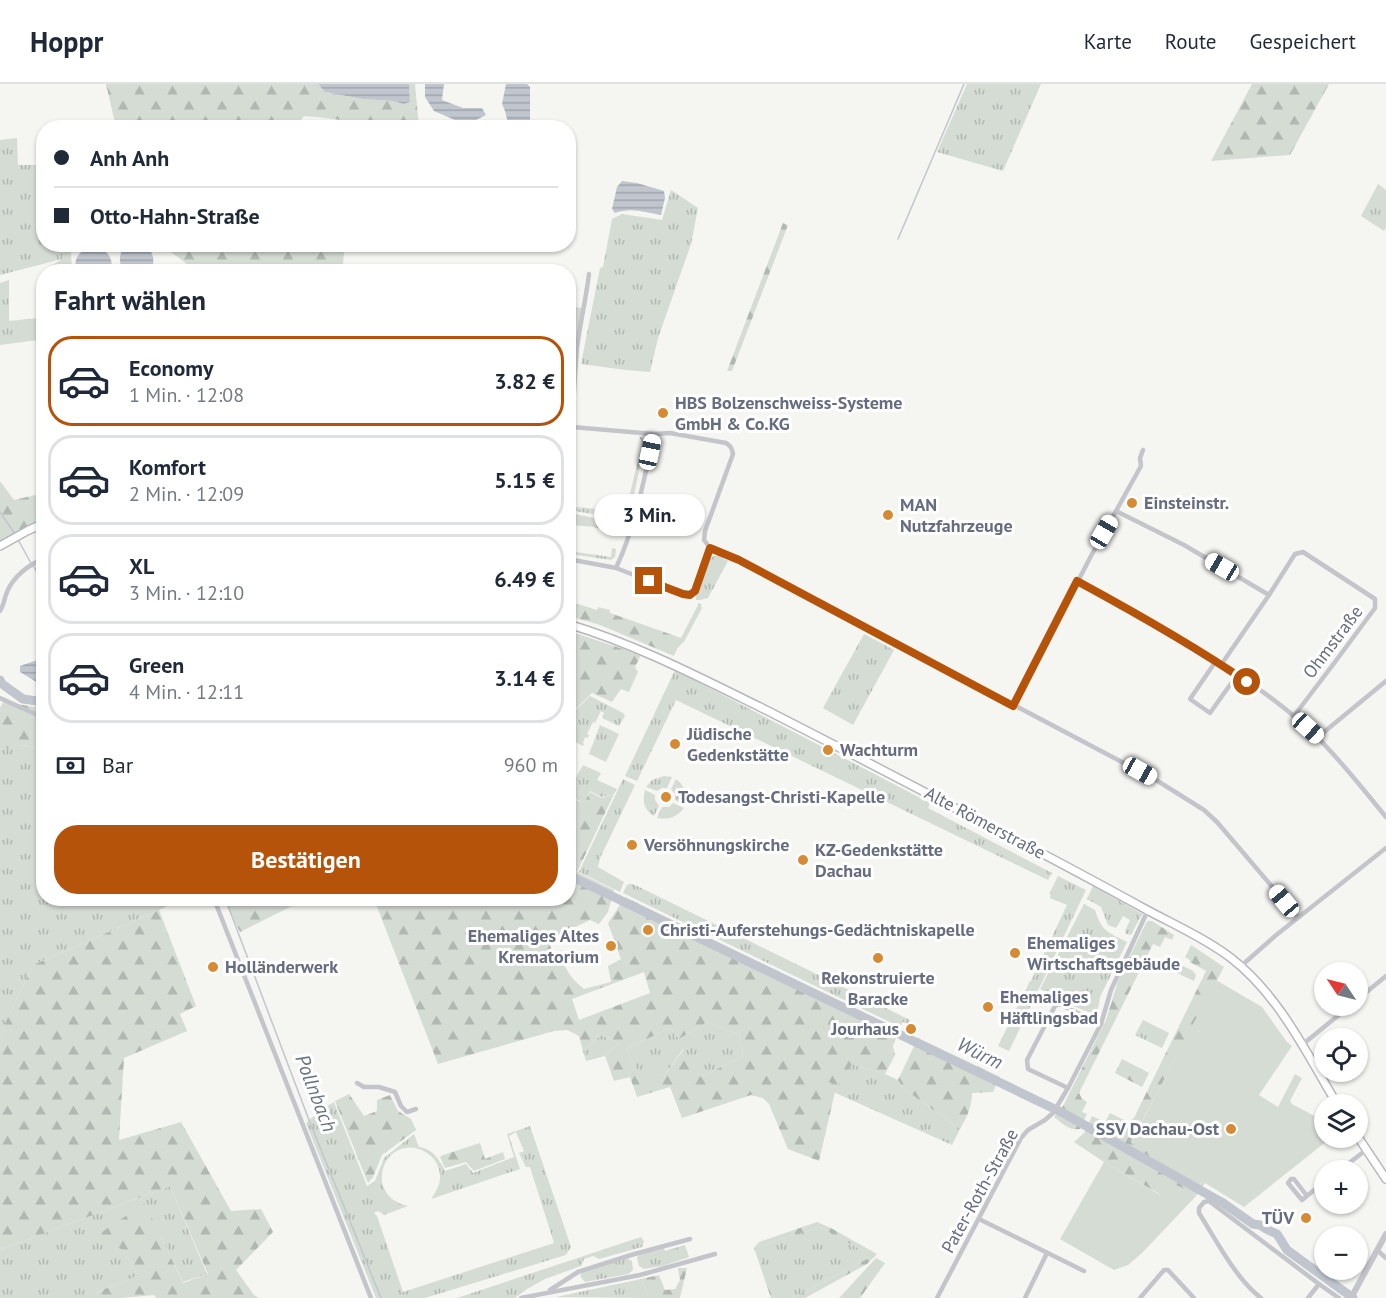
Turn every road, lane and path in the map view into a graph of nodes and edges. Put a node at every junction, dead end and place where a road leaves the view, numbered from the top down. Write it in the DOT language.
graph roads {
  1 [pos="589,274"];
  2 [pos="576,372"];
  3 [pos="576,427"];
  4 [pos="654,434"];
  5 [pos="1143,450"];
  6 [pos="1116,511"];
  7 [pos="36,527"];
  8 [pos="0,546"];
  9 [pos="710,548"];
  10 [pos="576,560"];
  11 [pos="36,562"];
  12 [pos="616,568"];
  13 [pos="1077,581"];
  14 [pos="1269,595"];
  15 [pos="0,611"];
  16 [pos="576,627"];
  17 [pos="1216,661"];
  18 [pos="1221,664"];
  19 [pos="1236,675"];
  20 [pos="1386,681"];
  21 [pos="0,698"];
  22 [pos="1013,706"];
  23 [pos="36,714"];
  24 [pos="1294,716"];
  25 [pos="1318,737"];
  26 [pos="1386,817"];
  27 [pos="1386,849"];
  28 [pos="217,906"];
  29 [pos="1148,910"];
  30 [pos="1298,918"];
  31 [pos="1241,966"];
  32 [pos="1386,976"];
  33 [pos="1368,991"];
  34 [pos="1338,1016"];
  35 [pos="1101,1024"];
  36 [pos="1302,1045"];
  37 [pos="357,1083"];
  38 [pos="1068,1088"];
  39 [pos="1332,1094"];
  40 [pos="416,1109"];
  41 [pos="1366,1150"];
  42 [pos="1353,1160"];
  43 [pos="1386,1179"];
  44 [pos="1314,1190"];
  45 [pos="1307,1196"];
  46 [pos="979,1218"];
  47 [pos="1386,1234"];
  48 [pos="690,1239"];
  49 [pos="1377,1250"];
  50 [pos="1047,1253"];
  51 [pos="715,1254"];
  52 [pos="1386,1258"];
  53 [pos="1084,1271"];
  54 [pos="1319,1284"];
  55 [pos="546,1293"];
  56 [pos="370,1298"];
  57 [pos="521,1298"];
  58 [pos="937,1298"];
  59 [pos="1025,1298"];
  60 [pos="1140,1298"];
  61 [pos="1194,1298"];
  62 [pos="1261,1298"];
  63 [pos="1308,1298"];
  64 [pos="1339,1298"];
  65 [pos="1351,1298"];
  1 -- 2 [label="street"];
  3 -- 4 [label="street"];
  4 -- 9 [label="street"];
  4 -- 12 [label="street"];
  5 -- 6 [label="street"];
  6 -- 13 [label="street"];
  6 -- 14 [label="street"];
  7 -- 8 [label="main road"];
  9 -- 12 [label="street"];
  9 -- 22 [label="street"];
  10 -- 12 [label="street"];
  11 -- 15 [label="street"];
  13 -- 17 [label="street"];
  13 -- 22 [label="street"];
  14 -- 18 [label="street"];
  14 -- 24 [label="street, Ohmstraße"];
  16 -- 29 [label="main road, Alte Römerstraße"];
  17 -- 18 [label="street"];
  17 -- 19 [label="street"];
  18 -- 19 [label="street"];
  19 -- 24 [label="street"];
  20 -- 25 [label="street"];
  21 -- 23 [label="street"];
  22 -- 30 [label="street"];
  24 -- 25 [label="street"];
  25 -- 26 [label="street"];
  27 -- 30 [label="street"];
  28 -- 56 [label="street"];
  29 -- 31 [label="main road, Alte Römerstraße"];
  29 -- 35 [label="street, Pater-Roth-Straße"];
  30 -- 31 [label="street"];
  31 -- 36 [label="main road, Alte Römerstraße"];
  32 -- 33 [label="street"];
  34 -- 36 [label="street"];
  35 -- 38 [label="street, Pater-Roth-Straße"];
  35 -- 38 [label="street"];
  36 -- 39 [label="main road, Alte Römerstraße"];
  37 -- 40 [label="street"];
  38 -- 46 [label="street, Pater-Roth-Straße"];
  41 -- 42 [label="street"];
  41 -- 43 [label="main road"];
  44 -- 45 [label="street"];
  45 -- 45 [label="street"];
  46 -- 50 [label="street"];
  46 -- 58 [label="street, Pater-Roth-Straße"];
  47 -- 49 [label="street"];
  48 -- 55 [label="street"];
  49 -- 52 [label="street"];
  49 -- 65 [label="street"];
  50 -- 53 [label="street"];
  50 -- 59 [label="street"];
  51 -- 55 [label="street"];
  54 -- 62 [label="street"];
  54 -- 63 [label="street"];
  54 -- 64 [label="street"];
  55 -- 57 [label="street"];
  60 -- 61 [label="street"];
}
